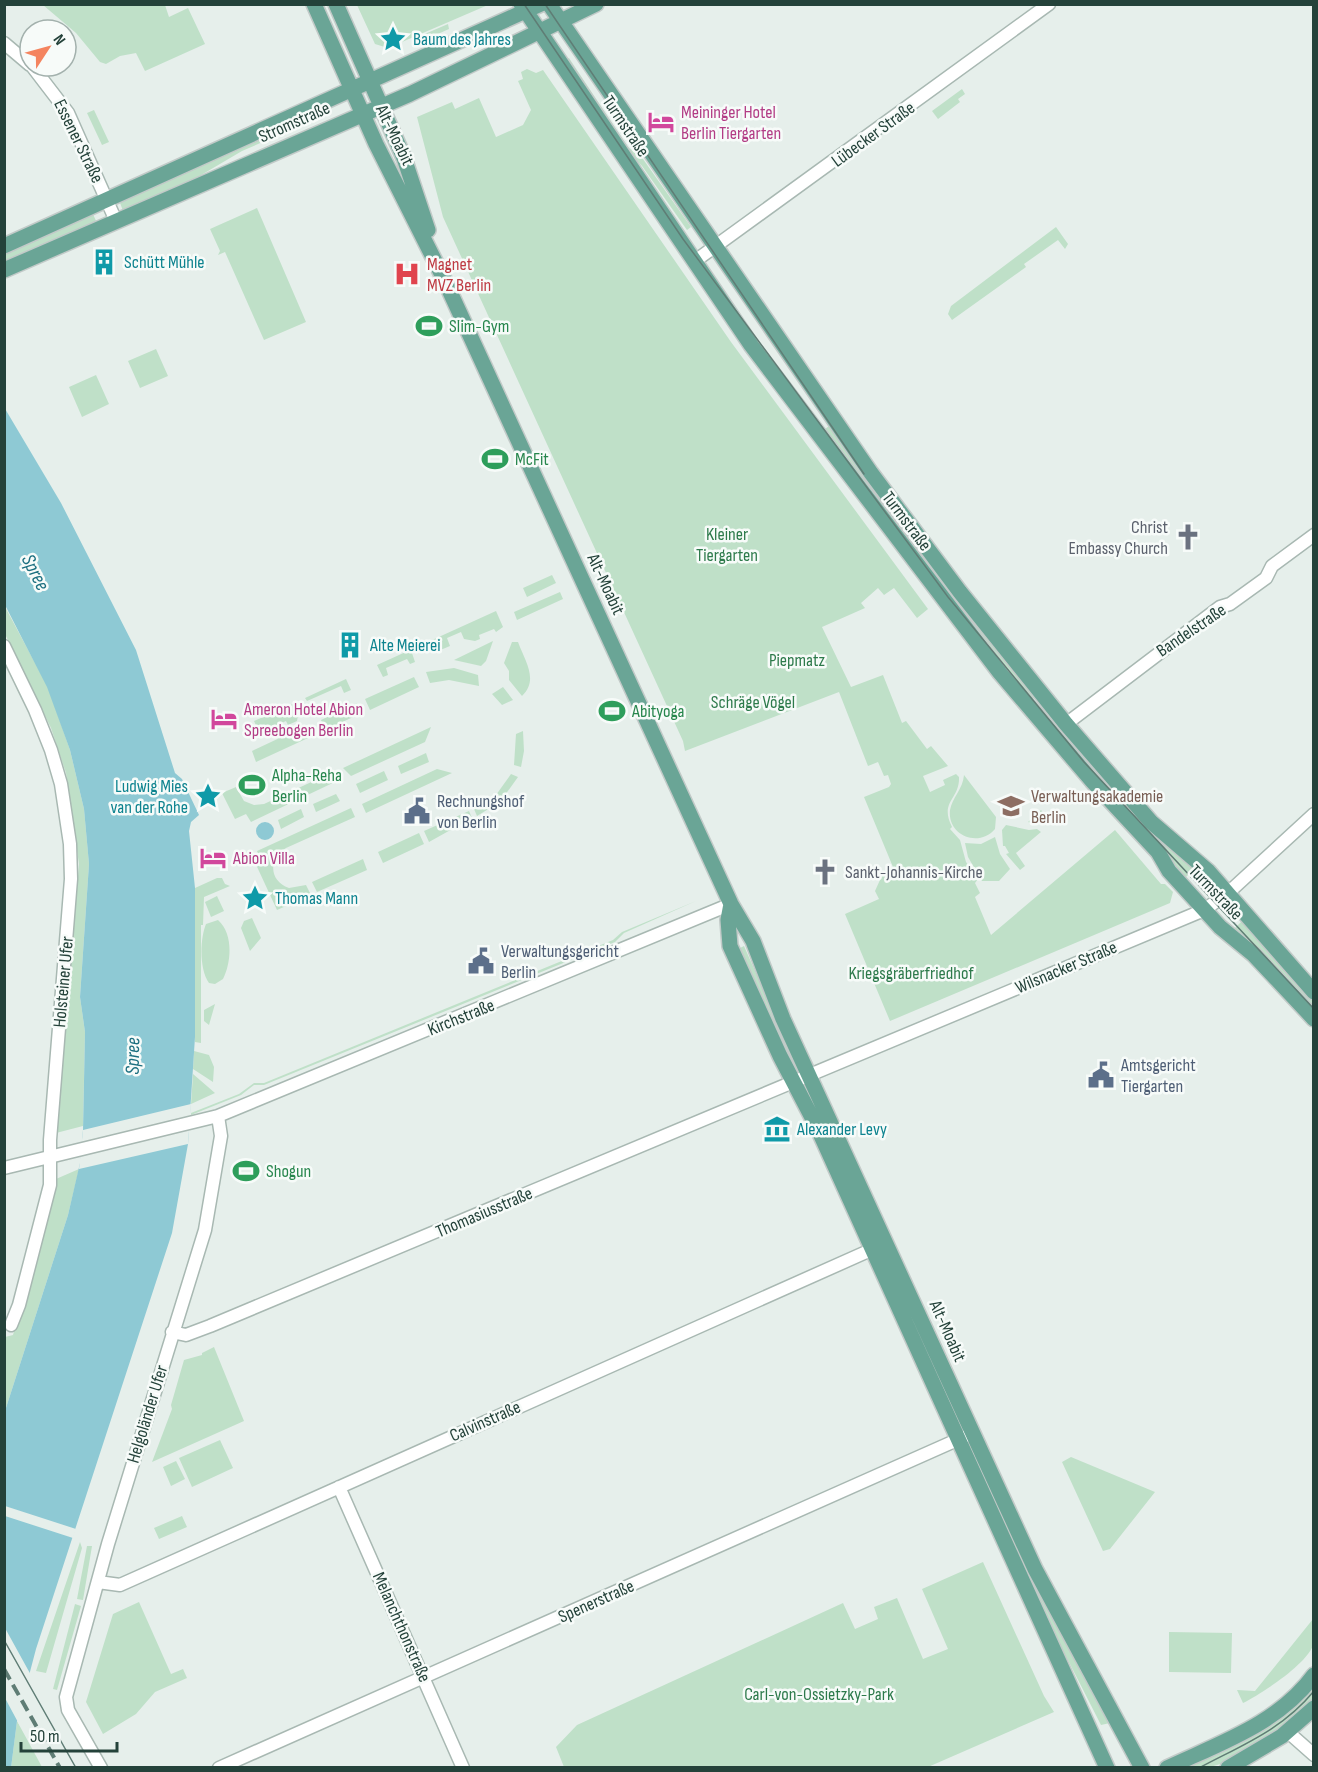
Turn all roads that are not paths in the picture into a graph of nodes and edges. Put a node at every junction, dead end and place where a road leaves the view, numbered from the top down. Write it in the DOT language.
graph roads {
  1 [pos="314,4"];
  2 [pos="336,4"];
  3 [pos="541,4"];
  4 [pos="549,4"];
  5 [pos="596,4"];
  6 [pos="1049,4"];
  7 [pos="523,8"];
  8 [pos="562,23"];
  9 [pos="540,34"];
  10 [pos="4,43"];
  11 [pos="18,54"];
  12 [pos="42,78"];
  13 [pos="371,83"];
  14 [pos="352,91"];
  15 [pos="381,106"];
  16 [pos="363,114"];
  17 [pos="107,199"];
  18 [pos="116,221"];
  19 [pos="4,246"];
  20 [pos="717,246"];
  21 [pos="695,261"];
  22 [pos="4,270"];
  23 [pos="446,281"];
  24 [pos="1314,535"];
  25 [pos="4,646"];
  26 [pos="8,663"];
  27 [pos="1066,724"];
  28 [pos="1314,814"];
  29 [pos="1228,893"];
  30 [pos="731,904"];
  31 [pos="1204,909"];
  32 [pos="1314,992"];
  33 [pos="1314,1019"];
  34 [pos="810,1074"];
  35 [pos="793,1081"];
  36 [pos="218,1116"];
  37 [pos="51,1157"];
  38 [pos="4,1168"];
  39 [pos="873,1249"];
  40 [pos="11,1325"];
  41 [pos="172,1332"];
  42 [pos="972,1433"];
  43 [pos="958,1440"];
  44 [pos="339,1487"];
  45 [pos="98,1582"];
  46 [pos="1314,1675"];
  47 [pos="424,1677"];
  48 [pos="1314,1708"];
  49 [pos="1288,1732"];
  50 [pos="1314,1755"];
  51 [pos="100,1767"];
  52 [pos="219,1767"];
  53 [pos="463,1767"];
  54 [pos="1107,1767"];
  55 [pos="1142,1767"];
  56 [pos="1167,1767"];
  57 [pos="1228,1767"];
  1 -- 14 [label="main road, Alt-Moabit"];
  2 -- 13 [label="main road, Alt-Moabit"];
  3 -- 7 [label="main road, Stromstraße"];
  4 -- 8 [label="main road, Turmstraße"];
  5 -- 8 [label="main road, Stromstraße"];
  6 -- 20 [label="street, Lübecker Straße"];
  7 -- 9 [label="main road, Turmstraße"];
  7 -- 13 [label="main road, Stromstraße"];
  8 -- 9 [label="main road, Stromstraße"];
  8 -- 20 [label="main road, Turmstraße"];
  9 -- 15 [label="main road, Stromstraße"];
  9 -- 21 [label="main road, Turmstraße"];
  10 -- 11 [label="street, Essener Straße"];
  12 -- 17 [label="street, Essener Straße"];
  13 -- 14 [label="main road, Stromstraße"];
  13 -- 15 [label="main road, Alt-Moabit"];
  14 -- 16 [label="main road, Alt-Moabit"];
  14 -- 17 [label="main road, Stromstraße"];
  15 -- 16 [label="main road, Stromstraße"];
  15 -- 23 [label="main road, Alt-Moabit"];
  16 -- 18 [label="main road, Stromstraße"];
  16 -- 23 [label="main road, Alt-Moabit"];
  17 -- 18 [label="street, Essener Straße"];
  17 -- 19 [label="main road, Stromstraße"];
  18 -- 22 [label="main road, Stromstraße"];
  20 -- 21 [label="street, Lübecker Straße"];
  20 -- 27 [label="main road, Turmstraße"];
  21 -- 31 [label="main road, Turmstraße"];
  23 -- 30 [label="main road, Alt-Moabit"];
  24 -- 27 [label="street, Bandelstraße"];
  25 -- 26 [label="street, Holsteiner Ufer"];
  26 -- 37 [label="street, Holsteiner Ufer"];
  27 -- 29 [label="main road, Turmstraße"];
  28 -- 29 [label="street, Wilsnacker Straße"];
  29 -- 31 [label="street, Wilsnacker Straße"];
  29 -- 32 [label="main road, Turmstraße"];
  30 -- 34 [label="main road, Alt-Moabit"];
  30 -- 35 [label="main road, Alt-Moabit"];
  30 -- 36 [label="street, Kirchstraße"];
  31 -- 33 [label="main road, Turmstraße"];
  31 -- 34 [label="street, Wilsnacker Straße"];
  34 -- 35 [label="street, Wilsnacker Straße"];
  34 -- 42 [label="main road, Alt-Moabit"];
  35 -- 39 [label="main road, Alt-Moabit"];
  35 -- 41 [label="street, Thomasiusstraße"];
  36 -- 37 [label="street, Kirchstraße"];
  36 -- 41 [label="street, Helgoländer Ufer"];
  37 -- 38 [label="street, Kirchstraße"];
  37 -- 40 [label="street, Holsteiner Ufer"];
  39 -- 43 [label="main road, Alt-Moabit"];
  39 -- 44 [label="street, Calvinstraße"];
  41 -- 45 [label="street, Helgoländer Ufer"];
  42 -- 43 [label="street, Spenerstraße"];
  42 -- 55 [label="main road, Alt-Moabit"];
  43 -- 47 [label="street, Spenerstraße"];
  43 -- 54 [label="main road, Alt-Moabit"];
  44 -- 45 [label="street, Calvinstraße"];
  44 -- 47 [label="street, Melanchthonstraße"];
  45 -- 51 [label="street, Helgoländer Ufer"];
  46 -- 56 [label="main road"];
  47 -- 52 [label="street, Spenerstraße"];
  47 -- 53 [label="street, Melanchthonstraße"];
  48 -- 49 [label="main road"];
  49 -- 50 [label="street"];
  49 -- 57 [label="main road"];
}
